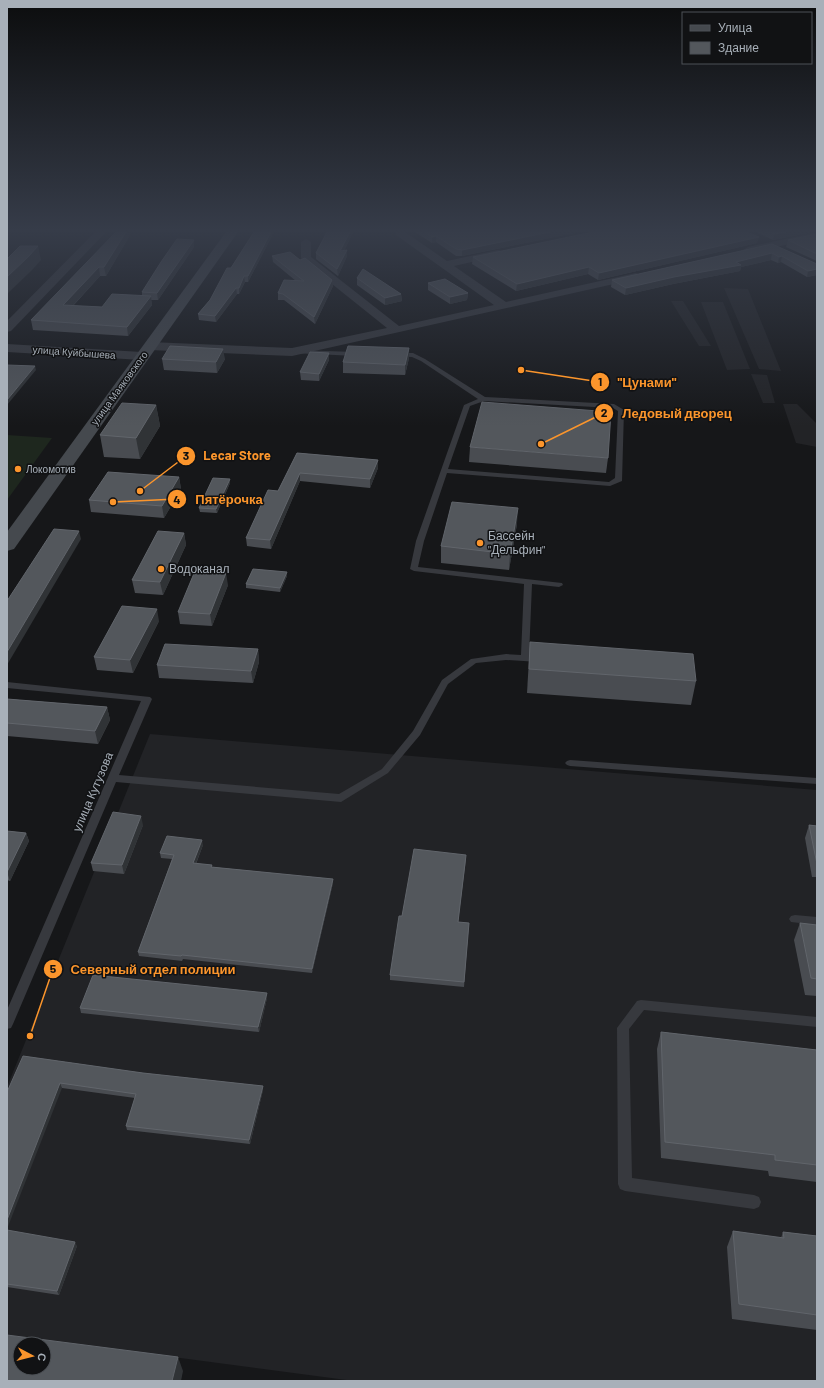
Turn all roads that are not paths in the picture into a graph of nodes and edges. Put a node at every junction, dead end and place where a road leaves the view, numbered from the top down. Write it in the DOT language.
graph roads {
  1 [pos="38,297"];
  2 [pos="185,297"];
  3 [pos="355,297"];
  4 [pos="490,297"];
  5 [pos="545,297"];
  6 [pos="504,306"];
  7 [pos="7,328"];
  8 [pos="397,330"];
  9 [pos="7,348"];
  10 [pos="146,351"];
  11 [pos="292,352"];
  12 [pos="360,354"];
  13 [pos="390,355"];
  14 [pos="483,399"];
  15 [pos="444,471"];
  16 [pos="7,545"];
  17 [pos="528,582"];
  18 [pos="559,585"];
  19 [pos="525,658"];
  20 [pos="548,660"];
  21 [pos="7,685"];
  22 [pos="570,763"];
  23 [pos="113,778"];
  24 [pos="817,781"];
  25 [pos="795,919"];
  26 [pos="817,921"];
  27 [pos="817,1022"];
  28 [pos="7,1024"];
  29 [pos="754,1202"];
  1 -- 7 [label="street"];
  2 -- 10 [label="main road, улица Маяковского"];
  3 -- 8 [label="street"];
  4 -- 6 [label="street"];
  5 -- 6 [label="street, улица Куйбышева"];
  6 -- 8 [label="street, улица Куйбышева"];
  8 -- 11 [label="street, улица Куйбышева"];
  9 -- 10 [label="street, улица Куйбышева"];
  10 -- 11 [label="street, улица Куйбышева"];
  10 -- 16 [label="main road, улица Маяковского"];
  11 -- 12 [label="lane"];
  13 -- 14 [label="lane"];
  14 -- 15 [label="lane"];
  14 -- 15 [label="lane"];
  15 -- 17 [label="lane"];
  17 -- 18 [label="lane"];
  17 -- 19 [label="lane"];
  19 -- 20 [label="lane"];
  19 -- 23 [label="lane"];
  21 -- 23 [label="lane, улица Кутузова"];
  22 -- 24 [label="lane"];
  23 -- 28 [label="lane, улица Кутузова"];
  25 -- 26 [label="lane"];
  27 -- 29 [label="lane"];
}
